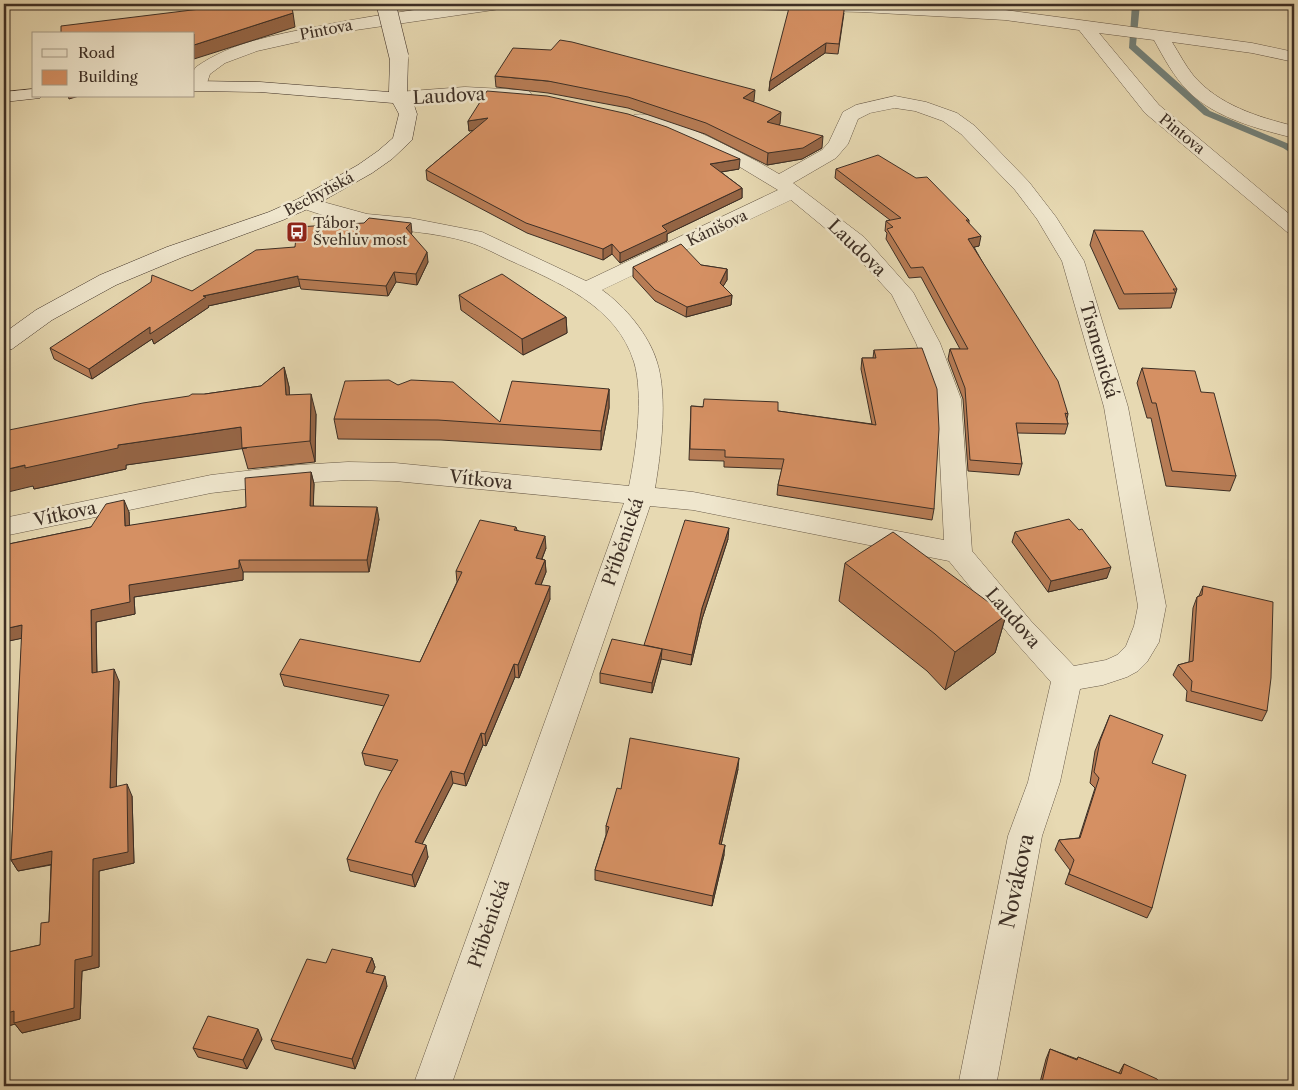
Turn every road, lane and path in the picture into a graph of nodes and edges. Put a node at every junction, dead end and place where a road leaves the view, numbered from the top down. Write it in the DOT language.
graph roads {
  1 [pos="386,4"];
  2 [pos="500,4"];
  3 [pos="736,4"];
  4 [pos="1085,26"];
  5 [pos="1159,35"];
  6 [pos="1294,57"];
  7 [pos="196,86"];
  8 [pos="32,94"];
  9 [pos="4,97"];
  10 [pos="540,97"];
  11 [pos="398,98"];
  12 [pos="620,113"];
  13 [pos="850,116"];
  14 [pos="1294,132"];
  15 [pos="786,186"];
  16 [pos="305,203"];
  17 [pos="1294,228"];
  18 [pos="586,289"];
  19 [pos="4,343"];
  20 [pos="640,496"];
  21 [pos="4,527"];
  22 [pos="958,553"];
  23 [pos="1068,679"];
  24 [pos="432,1086"];
  25 [pos="977,1086"];
  1 -- 11 [label="street, bridge"];
  2 -- 7 [label="street, Pintova"];
  3 -- 4 [label="street"];
  4 -- 5 [label="street"];
  4 -- 17 [label="street, Pintova"];
  5 -- 6 [label="street"];
  5 -- 14 [label="street"];
  7 -- 11 [label="street"];
  8 -- 9 [label="street"];
  10 -- 11 [label="street, Laudova"];
  11 -- 16 [label="street, Bechyňská"];
  12 -- 15 [label="street, Laudova"];
  13 -- 15 [label="street, Kánišova"];
  13 -- 23 [label="street, Tismenická"];
  15 -- 18 [label="street, Kánišova"];
  15 -- 22 [label="street, Laudova"];
  16 -- 18 [label="street, Příběnická"];
  16 -- 19 [label="street, Bechyňská"];
  18 -- 20 [label="street, Příběnická"];
  20 -- 21 [label="street, Vítkova"];
  20 -- 22 [label="street, Vítkova"];
  20 -- 24 [label="street, Příběnická"];
  22 -- 23 [label="street, Laudova"];
  23 -- 25 [label="street, Novákova"];
}
